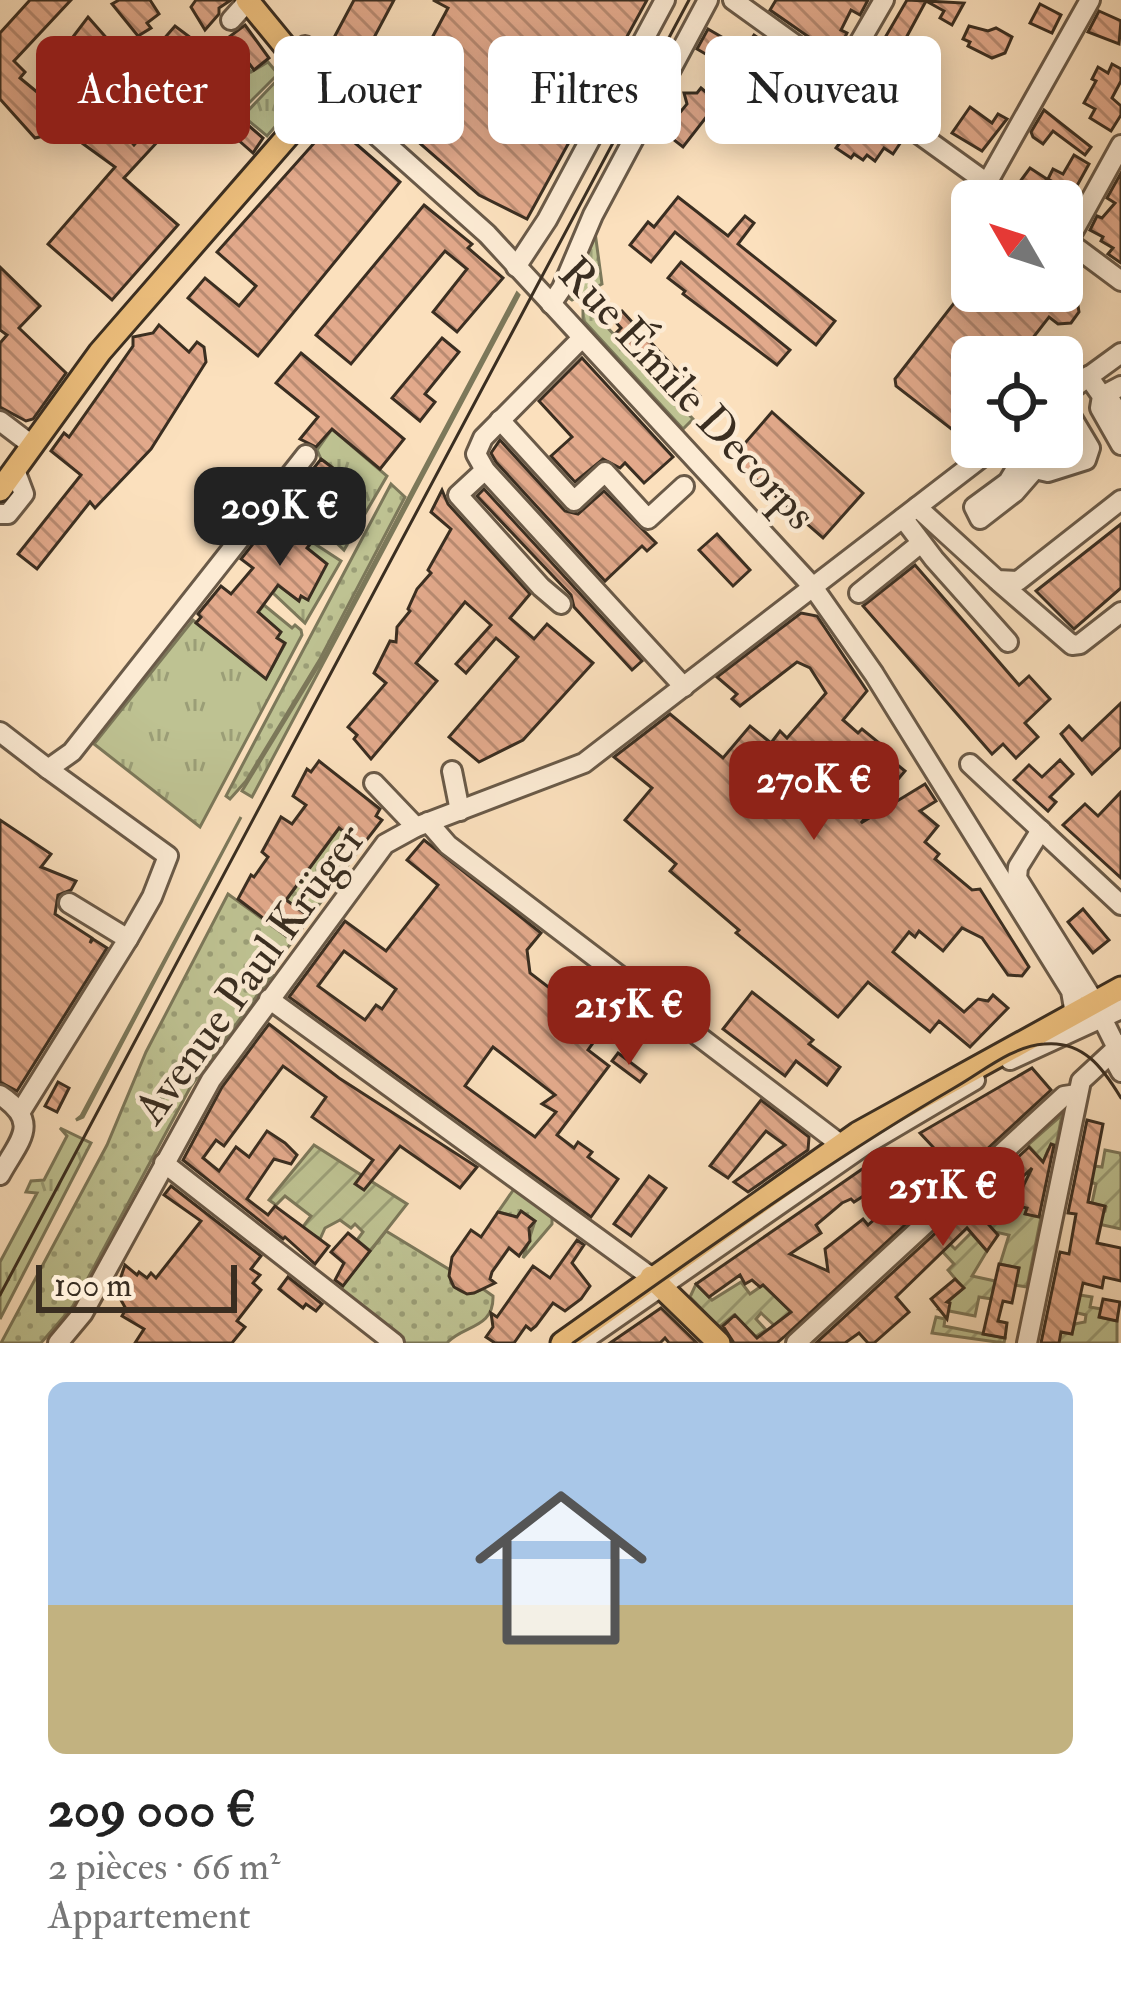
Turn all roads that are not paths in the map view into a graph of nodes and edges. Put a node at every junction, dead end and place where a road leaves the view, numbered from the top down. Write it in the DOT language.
graph roads {
  1 [pos="665,0"];
  2 [pos="708,0"];
  3 [pos="733,0"];
  4 [pos="884,0"];
  5 [pos="1090,0"];
  6 [pos="248,1"];
  7 [pos="231,20"];
  8 [pos="277,36"];
  9 [pos="784,36"];
  10 [pos="863,36"];
  11 [pos="297,144"];
  12 [pos="392,144"];
  13 [pos="933,144"];
  14 [pos="1121,145"];
  15 [pos="983,180"];
  16 [pos="989,180"];
  17 [pos="1083,214"];
  18 [pos="1083,252"];
  19 [pos="516,267"];
  20 [pos="1121,281"];
  21 [pos="550,304"];
  22 [pos="1121,336"];
  23 [pos="582,338"];
  24 [pos="1121,353"];
  25 [pos="1083,380"];
  26 [pos="1121,386"];
  27 [pos="1102,396"];
  28 [pos="1121,418"];
  29 [pos="500,420"];
  30 [pos="0,421"];
  31 [pos="1083,436"];
  32 [pos="1121,445"];
  33 [pos="33,446"];
  34 [pos="306,455"];
  35 [pos="1083,461"];
  36 [pos="968,468"];
  37 [pos="1017,468"];
  38 [pos="1061,468"];
  39 [pos="15,470"];
  40 [pos="485,470"];
  41 [pos="684,486"];
  42 [pos="0,490"];
  43 [pos="1121,500"];
  44 [pos="910,513"];
  45 [pos="0,514"];
  46 [pos="922,543"];
  47 [pos="998,580"];
  48 [pos="813,587"];
  49 [pos="859,592"];
  50 [pos="561,604"];
  51 [pos="1121,613"];
  52 [pos="1007,642"];
  53 [pos="684,687"];
  54 [pos="0,732"];
  55 [pos="970,764"];
  56 [pos="48,769"];
  57 [pos="452,771"];
  58 [pos="374,783"];
  59 [pos="460,811"];
  60 [pos="422,824"];
  61 [pos="1047,835"];
  62 [pos="1014,889"];
  63 [pos="70,903"];
  64 [pos="1121,905"];
  65 [pos="128,939"];
  66 [pos="1121,988"];
  67 [pos="269,999"];
  68 [pos="1121,1010"];
  69 [pos="1090,1013"];
  70 [pos="1119,1046"];
  71 [pos="1121,1072"];
  72 [pos="1077,1094"];
  73 [pos="0,1095"];
  74 [pos="21,1111"];
  75 [pos="840,1144"];
  76 [pos="164,1163"];
  77 [pos="0,1175"];
  78 [pos="656,1282"];
  79 [pos="58,1343"];
  80 [pos="394,1343"];
  81 [pos="562,1343"];
  82 [pos="580,1343"];
  83 [pos="719,1343"];
  84 [pos="796,1343"];
  85 [pos="1027,1343"];
  1 -- 19 [label="street"];
  2 -- 21 [label="street"];
  3 -- 9 [label="street"];
  4 -- 10 [label="street"];
  5 -- 16 [label="street"];
  6 -- 7 [label="street"];
  6 -- 8 [label="main road, Rue Émile Decorps"];
  11 -- 33 [label="main road"];
  12 -- 19 [label="street, Rue Émile Decorps"];
  13 -- 15 [label="street"];
  14 -- 17 [label="street"];
  18 -- 20 [label="street"];
  19 -- 21 [label="street, Rue Émile Decorps"];
  21 -- 23 [label="street, Rue Émile Decorps"];
  22 -- 25 [label="street"];
  23 -- 29 [label="street"];
  23 -- 48 [label="street, Rue Émile Decorps"];
  24 -- 25 [label="street"];
  25 -- 27 [label="street"];
  26 -- 27 [label="street"];
  27 -- 28 [label="street"];
  27 -- 32 [label="street"];
  29 -- 40 [label="street"];
  29 -- 41 [label="street"];
  30 -- 33 [label="street"];
  31 -- 35 [label="street"];
  33 -- 39 [label="main road"];
  34 -- 56 [label="street"];
  36 -- 44 [label="street, Avenue Paul Krüger"];
  37 -- 38 [label="street"];
  39 -- 42 [label="main road"];
  39 -- 45 [label="street"];
  40 -- 50 [label="street"];
  40 -- 53 [label="street"];
  43 -- 47 [label="street"];
  44 -- 46 [label="street"];
  44 -- 47 [label="street"];
  44 -- 48 [label="street, Avenue Paul Krüger"];
  46 -- 49 [label="street"];
  46 -- 52 [label="street"];
  47 -- 51 [label="street"];
  48 -- 53 [label="street, Avenue Paul Krüger"];
  48 -- 62 [label="street, Rue Émile Decorps"];
  53 -- 59 [label="street, Avenue Paul Krüger"];
  54 -- 56 [label="street"];
  55 -- 61 [label="street"];
  56 -- 65 [label="street"];
  57 -- 59 [label="street"];
  58 -- 60 [label="street"];
  59 -- 60 [label="street, Avenue Paul Krüger"];
  60 -- 67 [label="street, Avenue Paul Krüger"];
  60 -- 75 [label="street"];
  61 -- 62 [label="street"];
  61 -- 64 [label="street"];
  62 -- 69 [label="street, Rue Émile Decorps"];
  63 -- 65 [label="street"];
  65 -- 74 [label="street"];
  66 -- 69 [label="main road"];
  67 -- 76 [label="street, Avenue Paul Krüger"];
  67 -- 78 [label="street"];
  68 -- 69 [label="street"];
  69 -- 70 [label="street, Rue Émile Decorps"];
  69 -- 75 [label="main road"];
  69 -- 78 [label="street"];
  70 -- 71 [label="street"];
  70 -- 72 [label="street"];
  72 -- 84 [label="street"];
  72 -- 85 [label="street"];
  73 -- 74 [label="street"];
  74 -- 77 [label="street"];
  75 -- 78 [label="main road"];
  76 -- 79 [label="street, Avenue Paul Krüger"];
  76 -- 80 [label="street"];
  78 -- 81 [label="main road"];
  78 -- 82 [label="street"];
  78 -- 83 [label="main road"];
}
